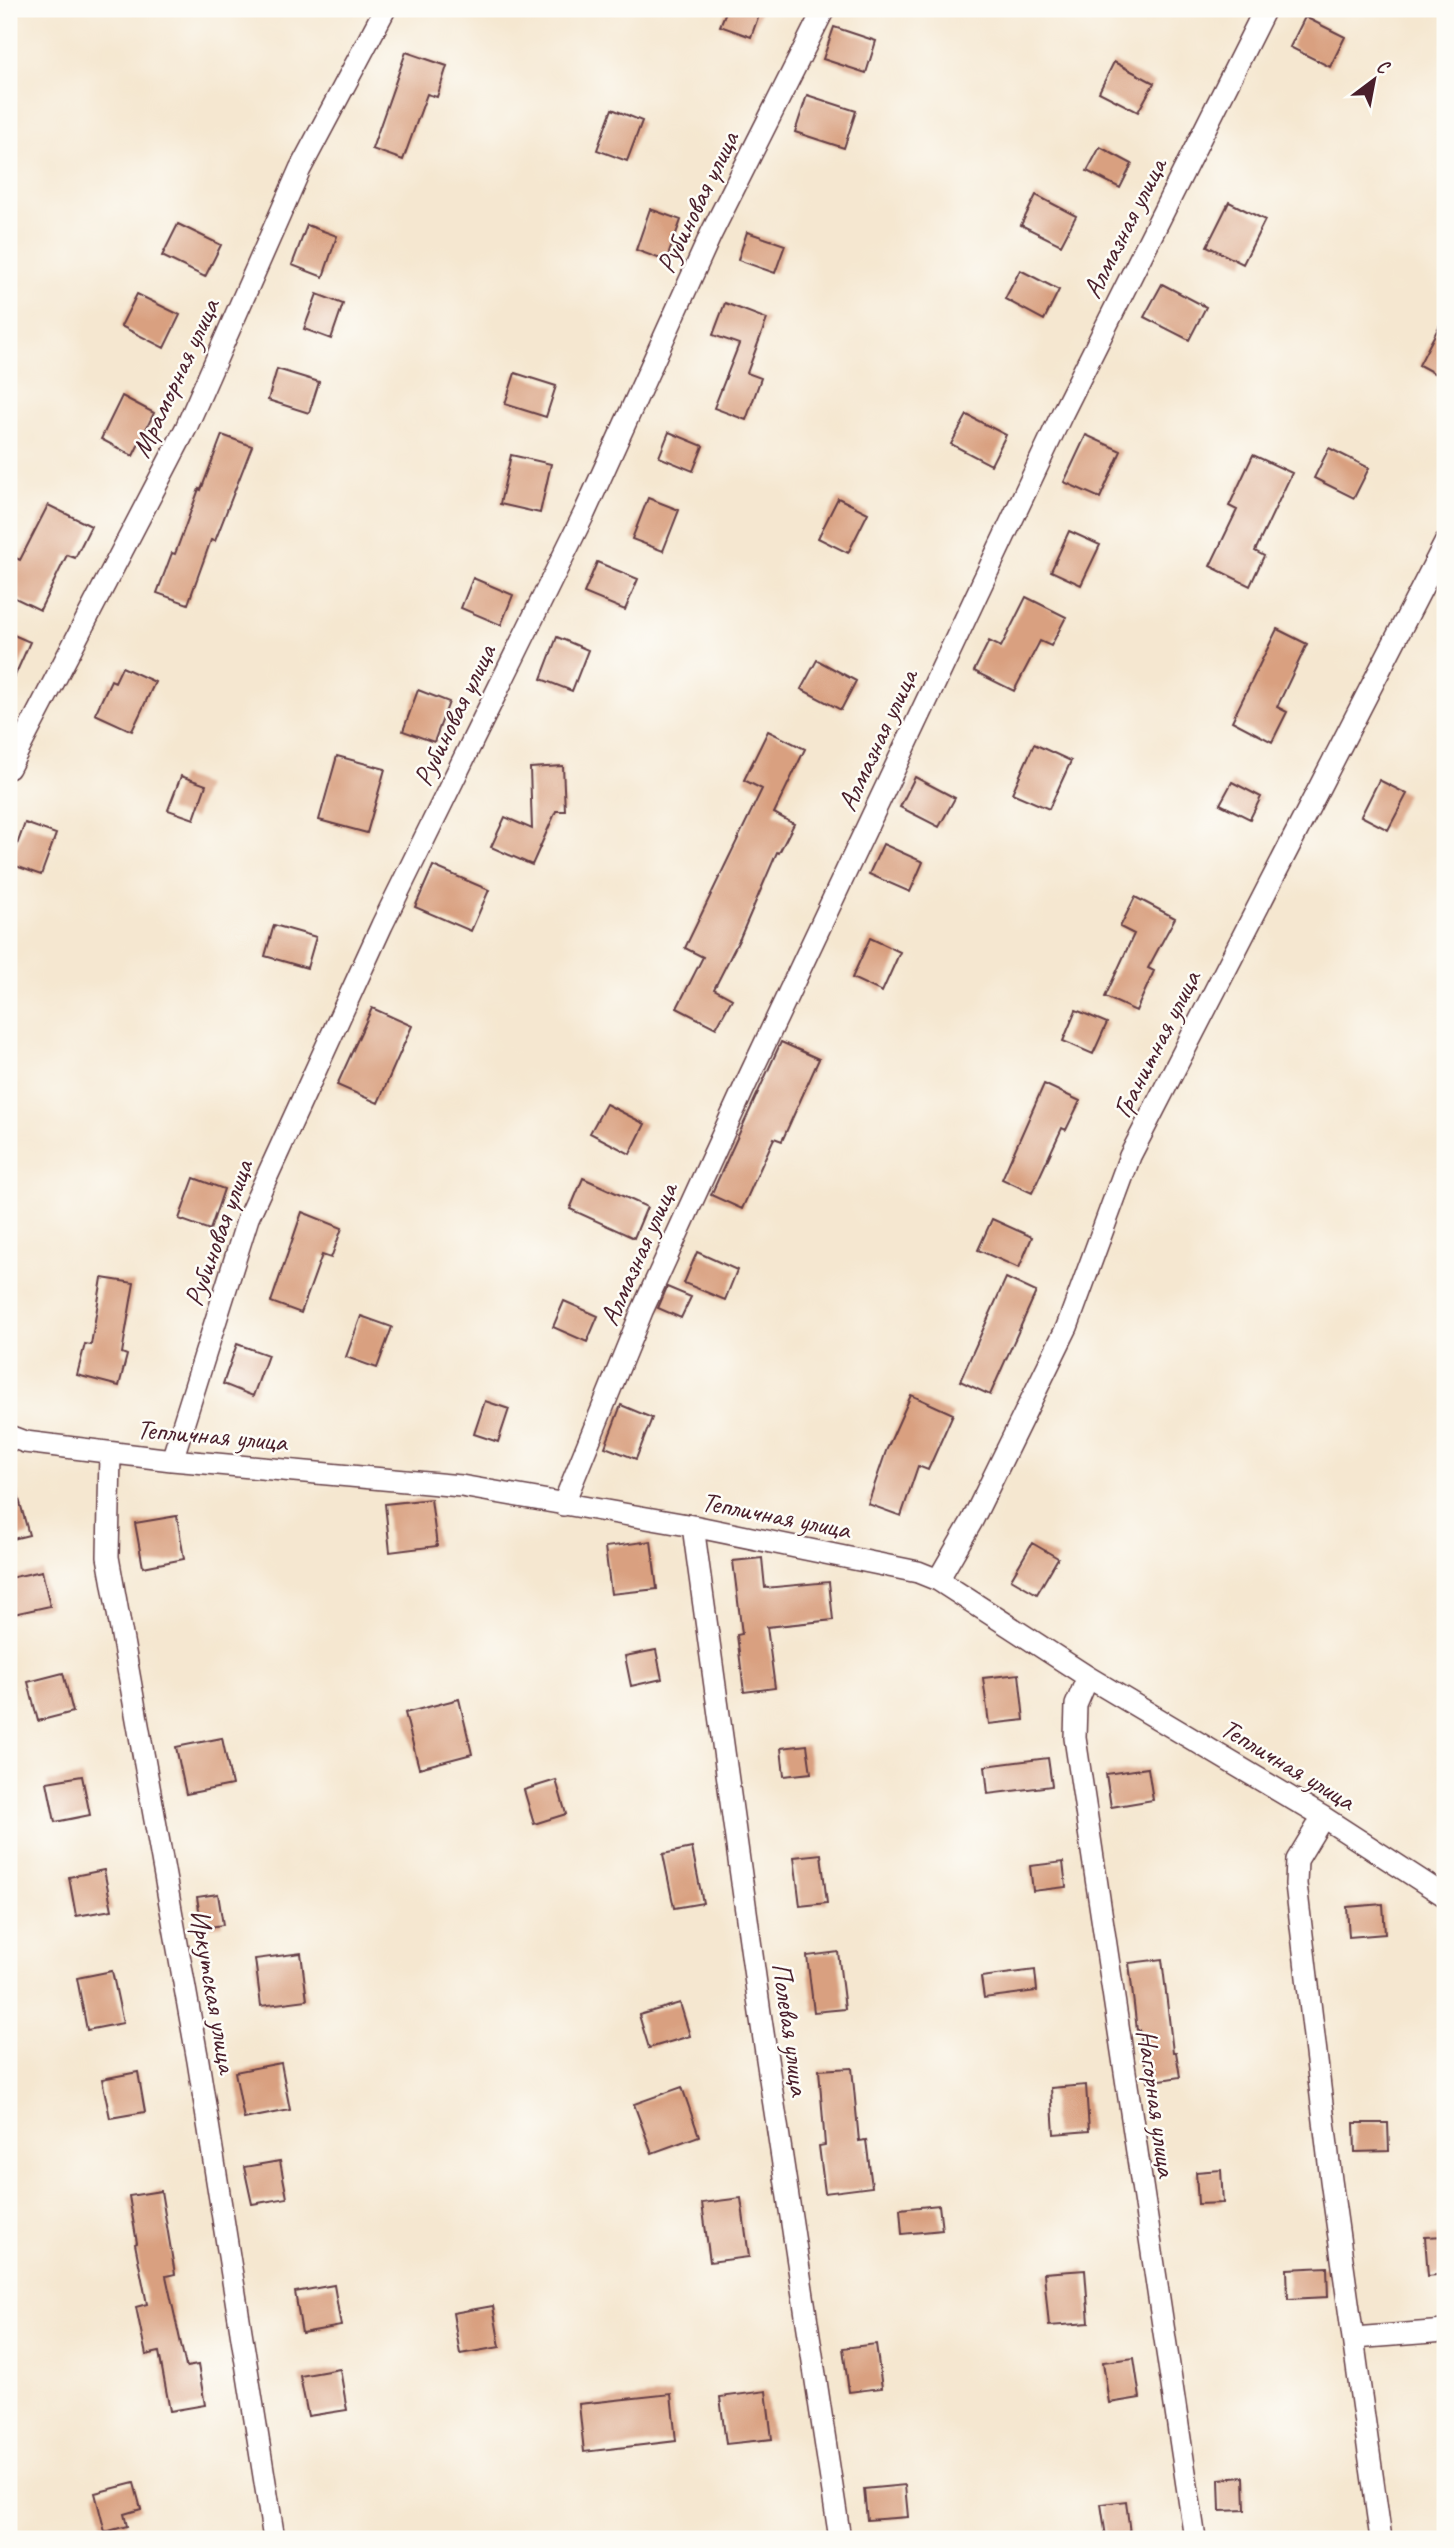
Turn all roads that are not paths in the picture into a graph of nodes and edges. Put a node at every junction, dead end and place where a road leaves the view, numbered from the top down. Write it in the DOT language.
graph roads {
  1 [pos="385,9"];
  2 [pos="824,9"];
  3 [pos="1265,9"];
  4 [pos="1445,543"];
  5 [pos="9,768"];
  6 [pos="9,1436"];
  7 [pos="110,1453"];
  8 [pos="172,1460"];
  9 [pos="563,1505"];
  10 [pos="693,1527"];
  11 [pos="938,1580"];
  12 [pos="1088,1676"];
  13 [pos="1324,1817"];
  14 [pos="1445,1896"];
  15 [pos="1445,2331"];
  16 [pos="1354,2338"];
  17 [pos="274,2539"];
  18 [pos="839,2539"];
  19 [pos="1195,2539"];
  20 [pos="1381,2539"];
  1 -- 5 [label="street, Мраморная улица"];
  2 -- 8 [label="street, Рубиновая улица"];
  3 -- 9 [label="street, Алмазная улица"];
  4 -- 11 [label="street, Гранитная улица"];
  6 -- 7 [label="street, Тепличная улица"];
  7 -- 8 [label="street, Тепличная улица"];
  7 -- 17 [label="street, Иркутская улица"];
  8 -- 9 [label="street, Тепличная улица"];
  9 -- 10 [label="street, Тепличная улица"];
  10 -- 11 [label="street, Тепличная улица"];
  10 -- 18 [label="street, Полевая улица"];
  11 -- 12 [label="street, Тепличная улица"];
  12 -- 13 [label="street, Тепличная улица"];
  12 -- 19 [label="street, Нагорная улица"];
  13 -- 14 [label="street, Тепличная улица"];
  13 -- 16 [label="street"];
  15 -- 16 [label="street"];
  16 -- 20 [label="street"];
}
